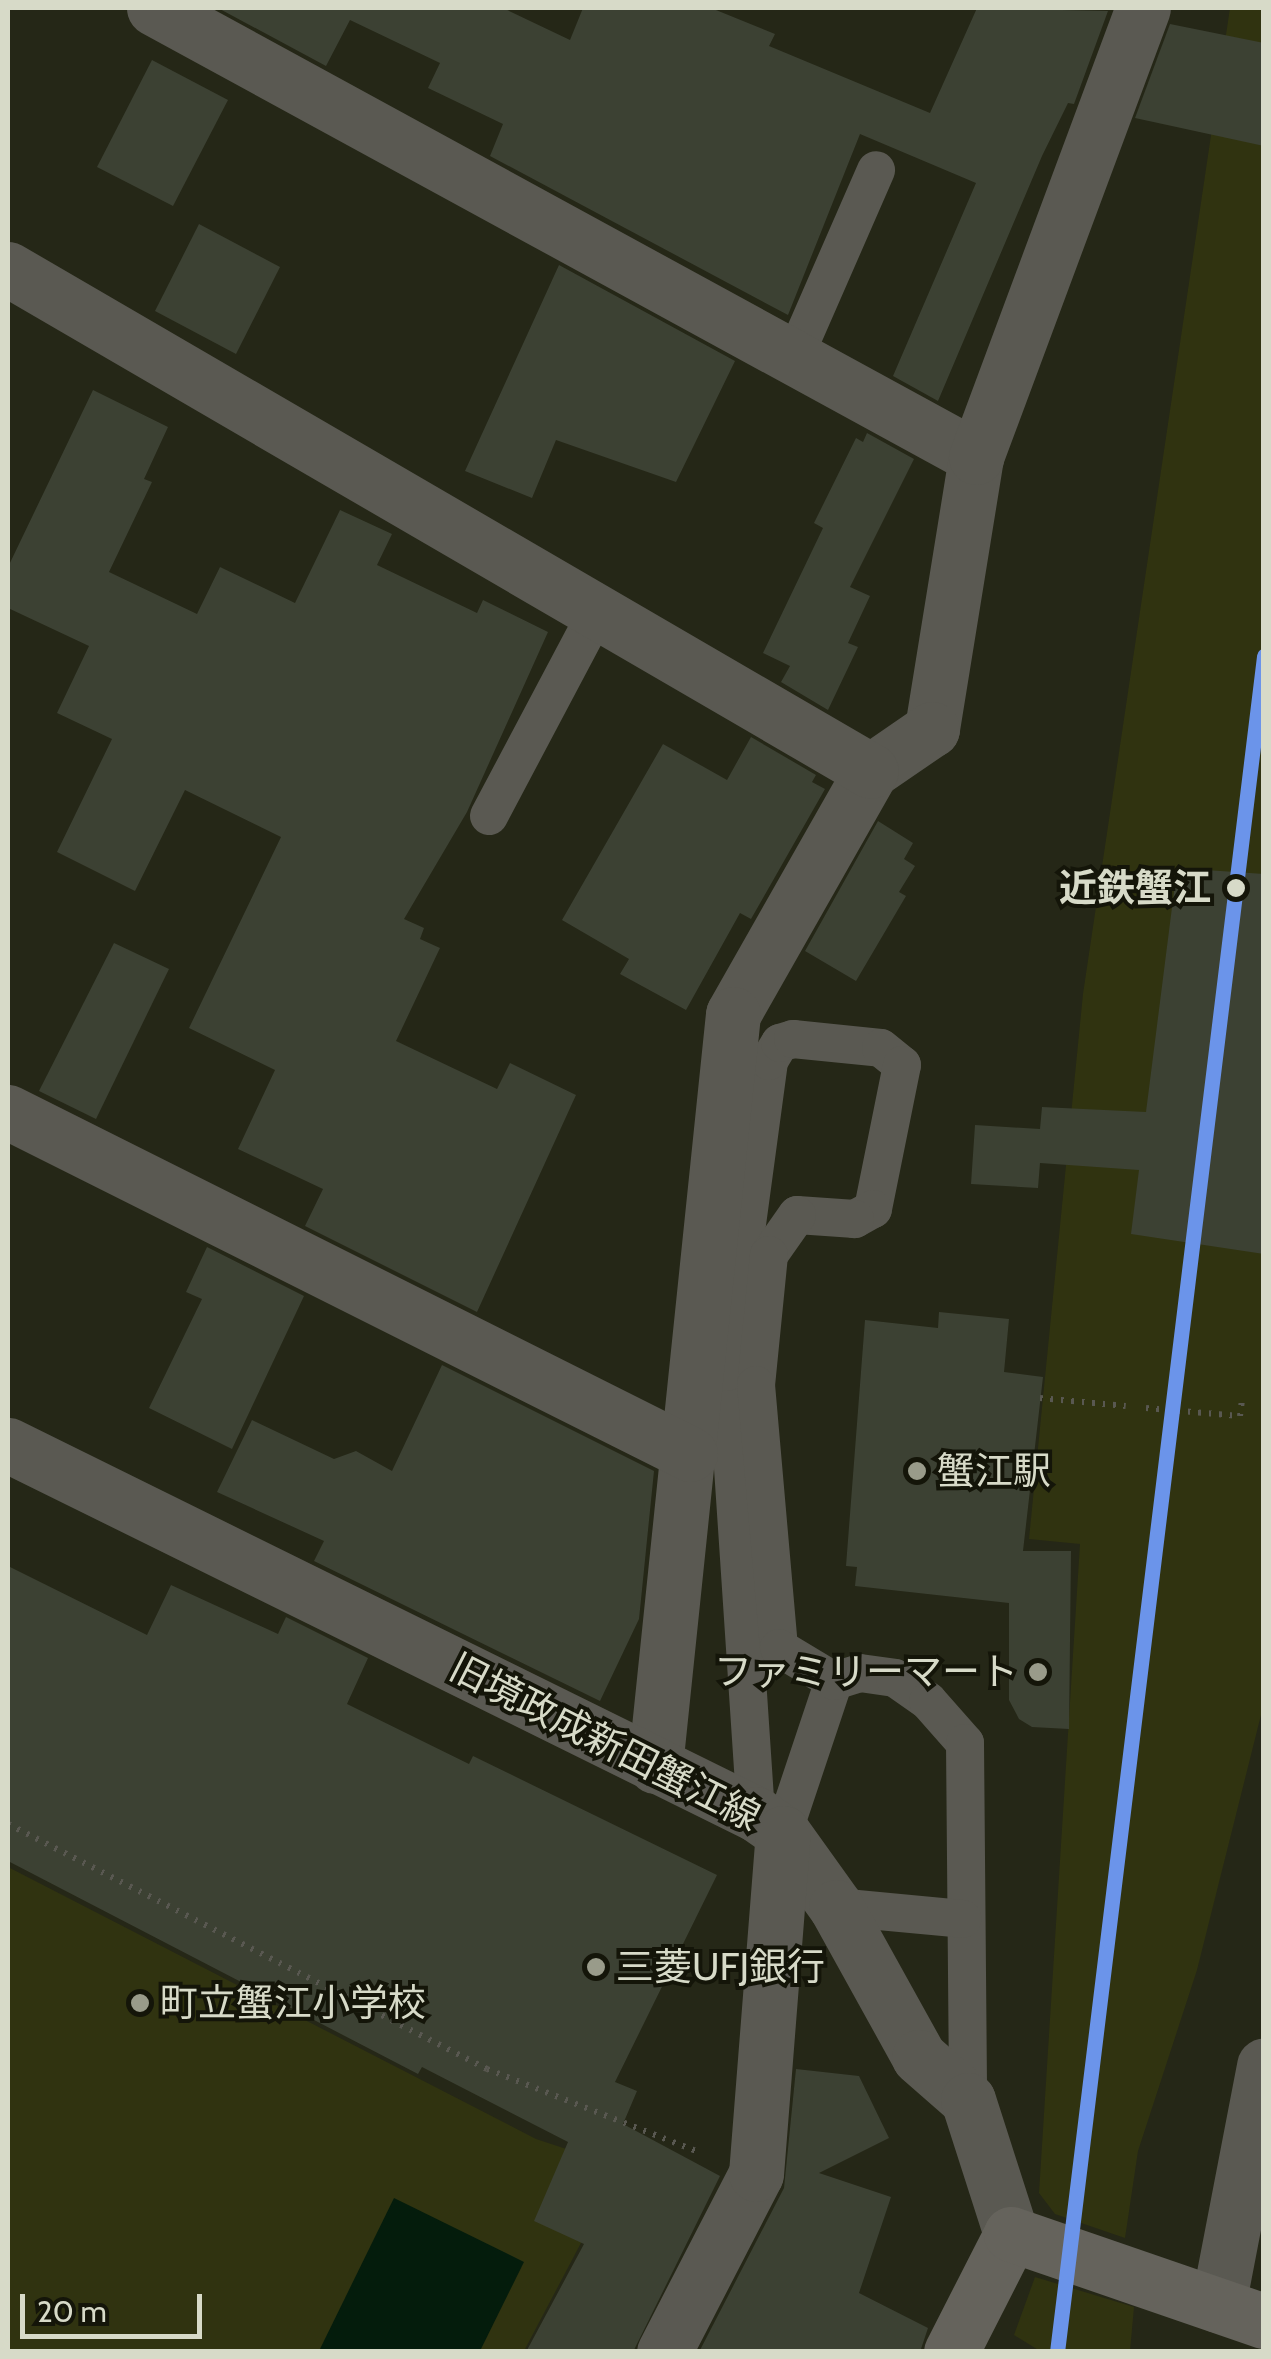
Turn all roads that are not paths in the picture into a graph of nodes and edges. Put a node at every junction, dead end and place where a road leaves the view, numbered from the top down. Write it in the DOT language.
graph roads {
  1 [pos="154,8"];
  2 [pos="1144,8"];
  3 [pos="876,170"];
  4 [pos="8,269"];
  5 [pos="794,358"];
  6 [pos="976,457"];
  7 [pos="597,612"];
  8 [pos="871,771"];
  9 [pos="489,816"];
  10 [pos="8,1112"];
  11 [pos="8,1446"];
  12 [pos="690,1454"];
  13 [pos="834,1681"];
  14 [pos="655,1766"];
  15 [pos="770,1823"];
  16 [pos="836,1907"];
  17 [pos="962,1919"];
  18 [pos="1264,2066"];
  19 [pos="968,2100"];
  20 [pos="1010,2234"];
  21 [pos="1241,2313"];
  22 [pos="664,2352"];
  23 [pos="951,2352"];
  1 -- 5 [label="street"];
  2 -- 6 [label="street"];
  3 -- 5 [label="lane"];
  4 -- 7 [label="street"];
  5 -- 6 [label="street"];
  6 -- 8 [label="street"];
  7 -- 8 [label="street"];
  7 -- 9 [label="lane"];
  8 -- 12 [label="street"];
  10 -- 12 [label="street"];
  11 -- 14 [label="street, 旧境政成新田蟹江線"];
  12 -- 14 [label="street"];
  13 -- 15 [label="lane"];
  13 -- 15 [label="lane"];
  13 -- 17 [label="lane"];
  14 -- 15 [label="street, 旧境政成新田蟹江線"];
  15 -- 16 [label="street, 旧境政成新田蟹江線"];
  15 -- 22 [label="street"];
  16 -- 17 [label="lane"];
  16 -- 19 [label="street, 旧境政成新田蟹江線"];
  17 -- 19 [label="lane"];
  18 -- 21 [label="street"];
  19 -- 20 [label="street"];
  20 -- 21 [label="main road"];
  20 -- 23 [label="main road"];
}
